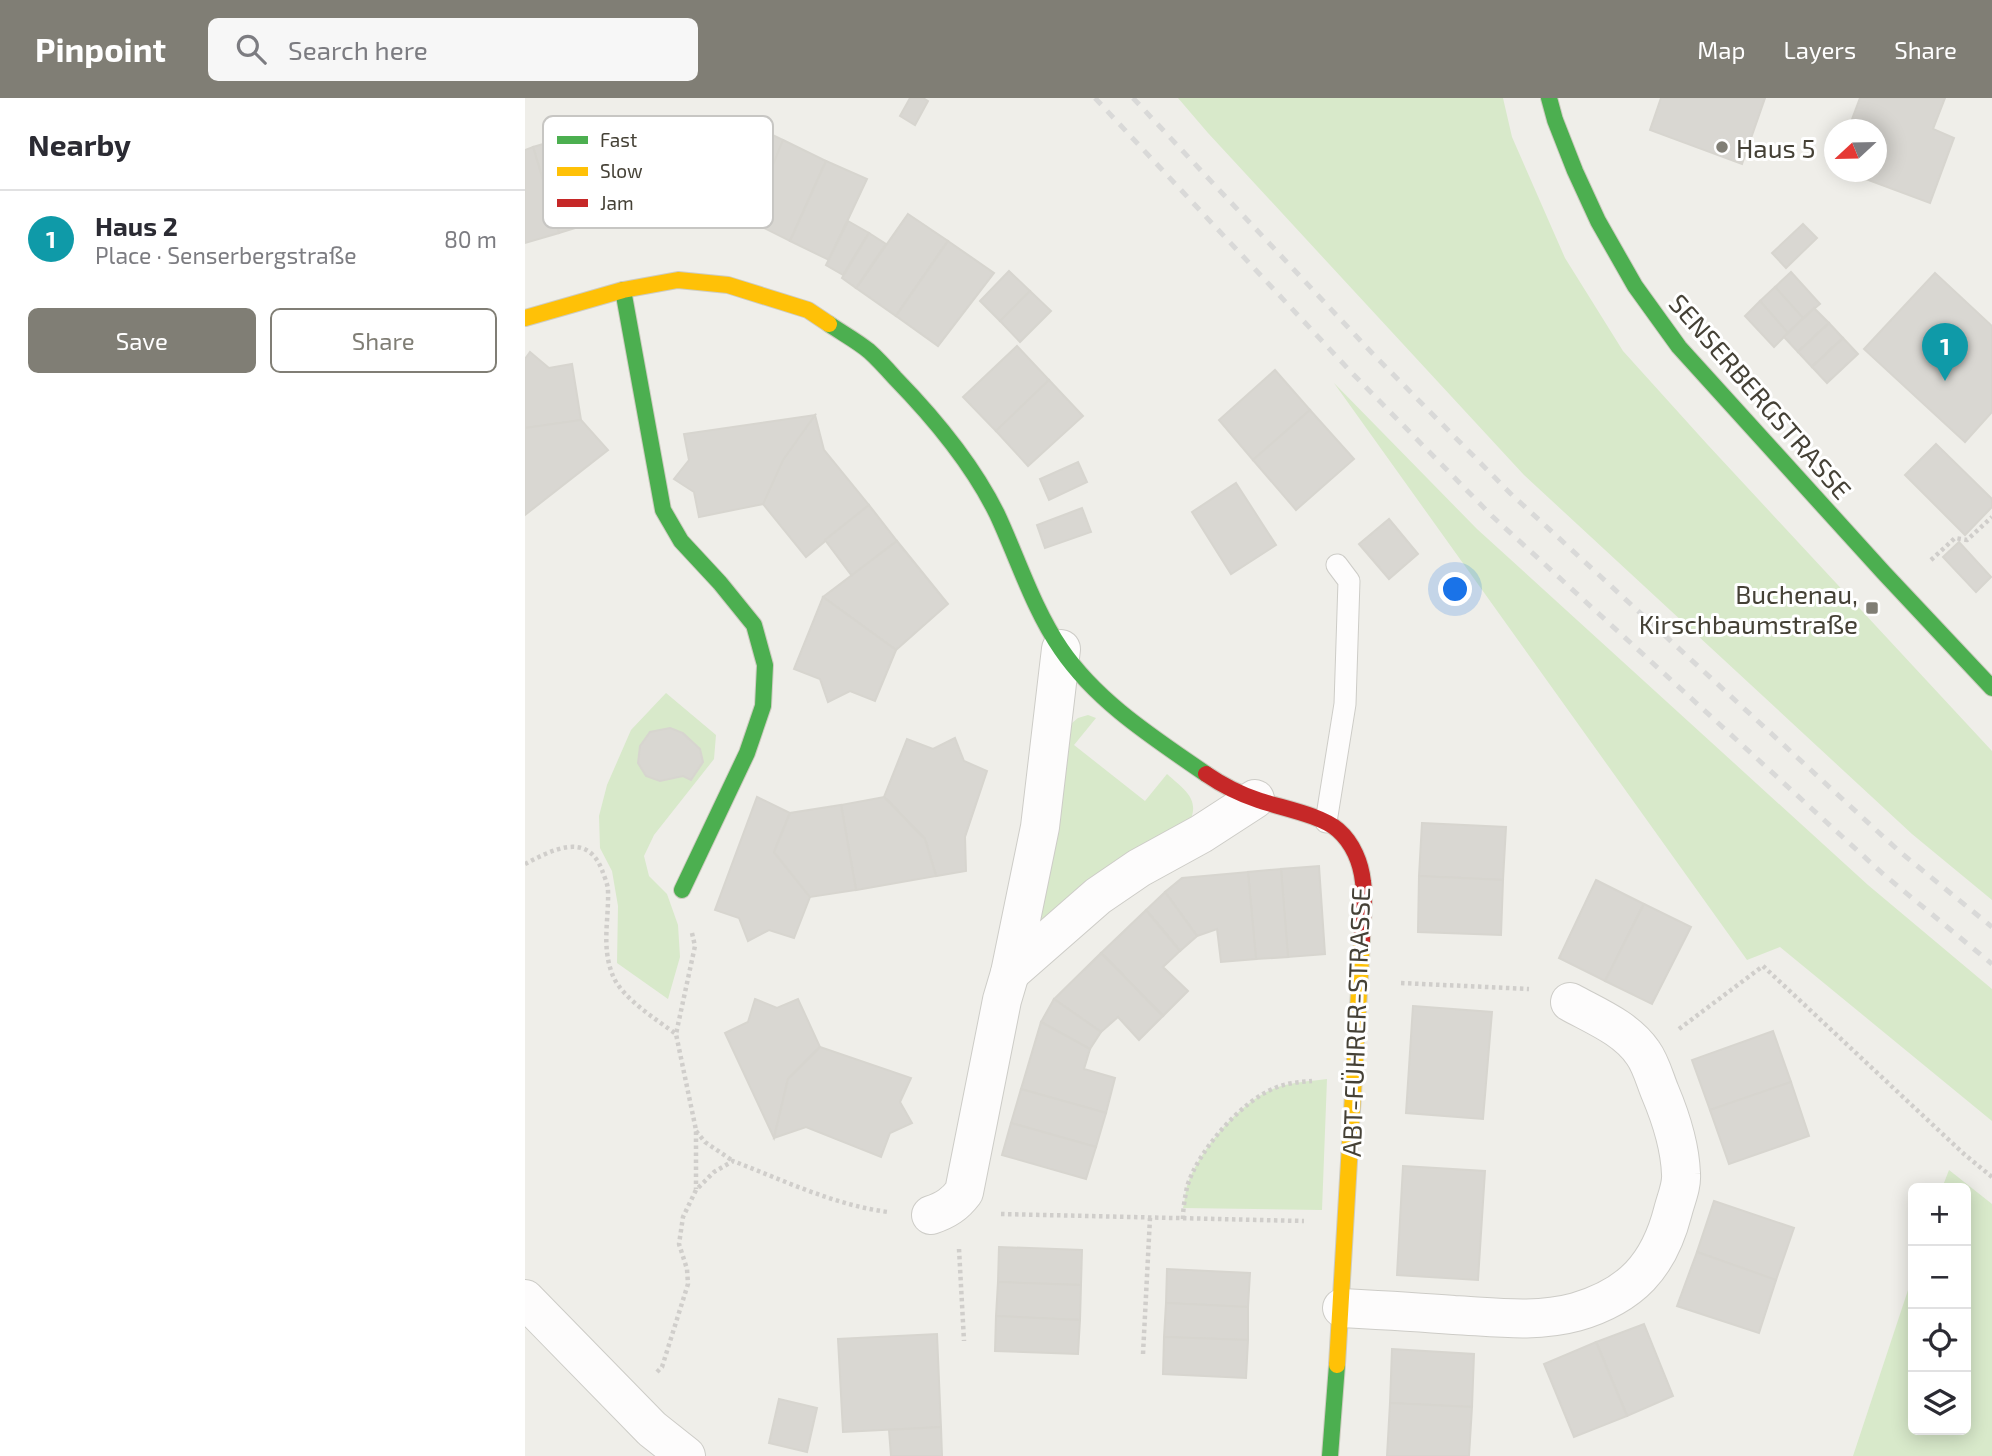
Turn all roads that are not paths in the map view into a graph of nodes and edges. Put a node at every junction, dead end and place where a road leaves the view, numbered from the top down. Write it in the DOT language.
graph roads {
  1 [pos="1549,98"];
  2 [pos="623,290"];
  3 [pos="525,318"];
  4 [pos="1337,565"];
  5 [pos="1061,649"];
  6 [pos="1992,688"];
  7 [pos="1255,799"];
  8 [pos="1326,822"];
  9 [pos="682,890"];
  10 [pos="999,989"];
  11 [pos="1570,1002"];
  12 [pos="948,1210"];
  13 [pos="525,1299"];
  14 [pos="1342,1308"];
  15 [pos="686,1456"];
  16 [pos="1330,1456"];
  1 -- 6 [label="street, SENSERBERGSTRASSE"];
  2 -- 3 [label="street, ABT-FÜHRER-STRASSE"];
  2 -- 5 [label="street, ABT-FÜHRER-STRASSE"];
  2 -- 9 [label="street"];
  4 -- 8 [label="lane"];
  5 -- 7 [label="street, ABT-FÜHRER-STRASSE"];
  5 -- 10 [label="street"];
  7 -- 8 [label="street, ABT-FÜHRER-STRASSE"];
  7 -- 10 [label="street"];
  8 -- 14 [label="street, ABT-FÜHRER-STRASSE"];
  10 -- 12 [label="street"];
  11 -- 14 [label="street"];
  13 -- 15 [label="street"];
  14 -- 16 [label="street, ABT-FÜHRER-STRASSE"];
}
